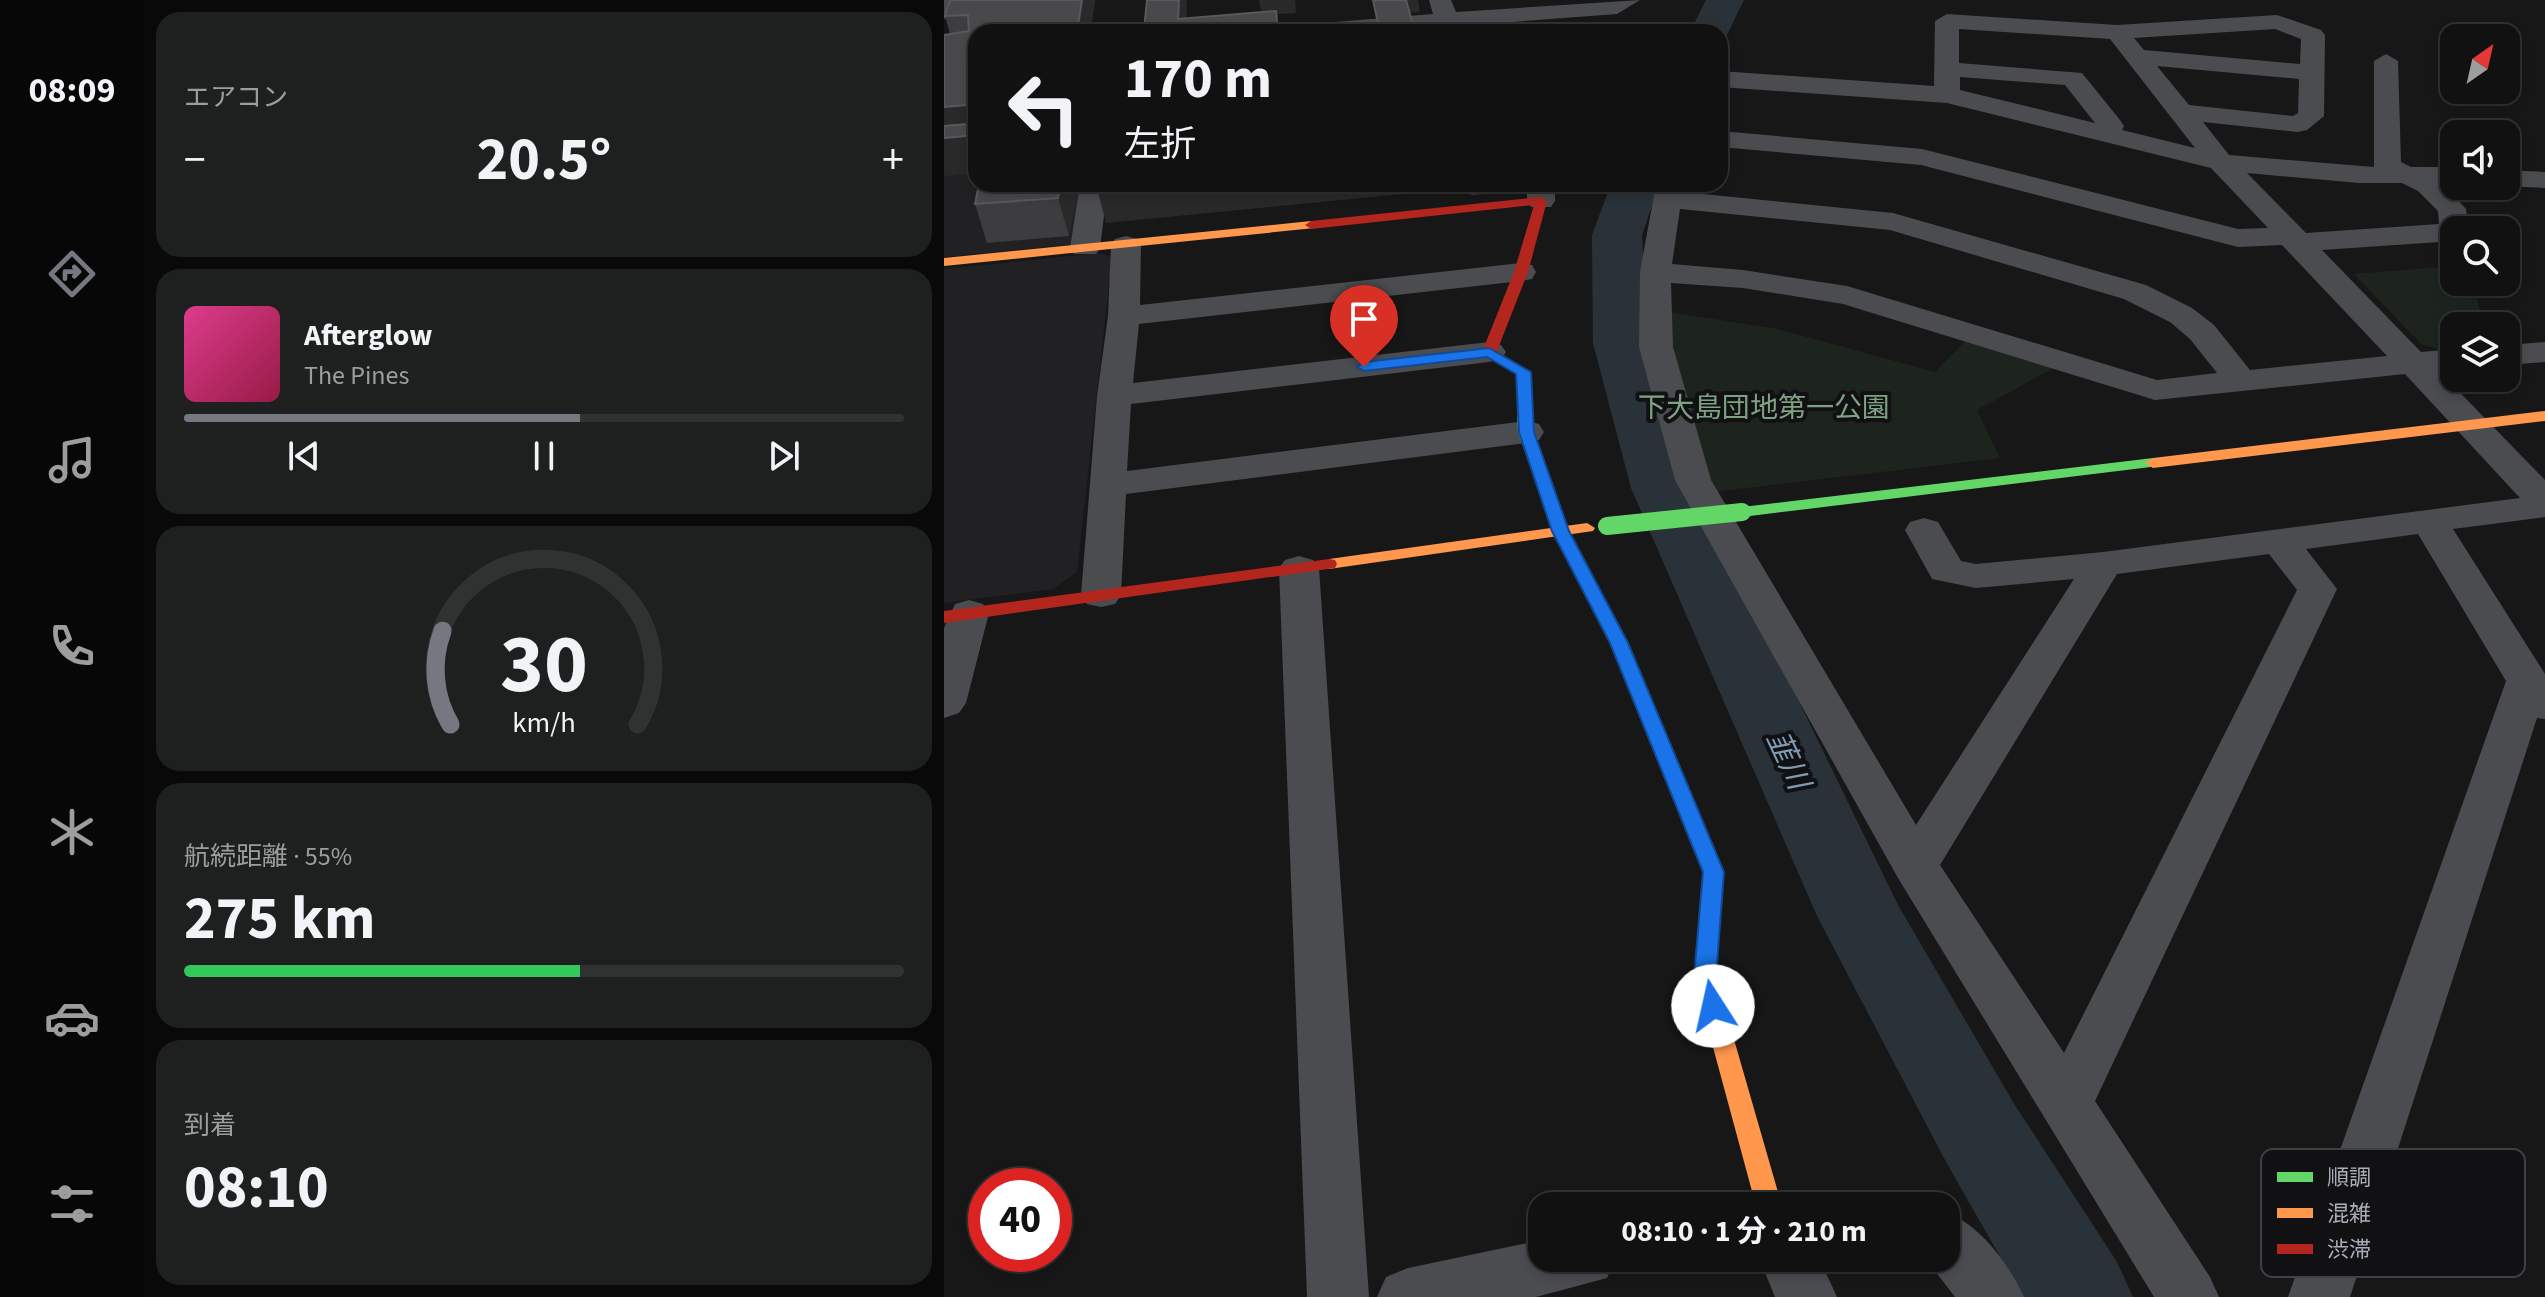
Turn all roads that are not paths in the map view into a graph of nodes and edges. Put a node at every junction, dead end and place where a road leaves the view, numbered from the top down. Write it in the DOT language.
graph roads {
  1 [pos="948,0"];
  2 [pos="1623,4"];
  3 [pos="944,12"];
  4 [pos="1446,17"];
  5 [pos="1377,24"];
  6 [pos="1620,24"];
  7 [pos="2117,32"];
  8 [pos="2137,57"];
  9 [pos="2386,61"];
  10 [pos="2313,73"];
  11 [pos="1728,79"];
  12 [pos="1946,82"];
  13 [pos="2179,112"];
  14 [pos="2105,135"];
  15 [pos="1728,140"];
  16 [pos="2221,162"];
  17 [pos="2403,173"];
  18 [pos="2440,174"];
  19 [pos="2520,179"];
  20 [pos="2545,180"];
  21 [pos="1093,192"];
  22 [pos="1667,192"];
  23 [pos="1674,192"];
  24 [pos="1541,193"];
  25 [pos="2453,216"];
  26 [pos="2440,232"];
  27 [pos="2292,240"];
  28 [pos="1126,245"];
  29 [pos="1085,248"];
  30 [pos="944,262"];
  31 [pos="1521,272"];
  32 [pos="1655,272"];
  33 [pos="1124,316"];
  34 [pos="1489,352"];
  35 [pos="2545,352"];
  36 [pos="2520,354"];
  37 [pos="2440,360"];
  38 [pos="2413,362"];
  39 [pos="2241,381"];
  40 [pos="1114,396"];
  41 [pos="2545,416"];
  42 [pos="2472,427"];
  43 [pos="1526,432"];
  44 [pos="1108,485"];
  45 [pos="2545,504"];
  46 [pos="2430,523"];
  47 [pos="1924,530"];
  48 [pos="1561,531"];
  49 [pos="2280,542"];
  50 [pos="2103,564"];
  51 [pos="1299,568"];
  52 [pos="1101,595"];
  53 [pos="957,615"];
  54 [pos="2536,695"];
  55 [pos="944,703"];
  56 [pos="1915,865"];
  57 [pos="2066,1104"];
  58 [pos="2372,1149"];
  59 [pos="1765,1192"];
  60 [pos="1960,1256"];
  61 [pos="1528,1271"];
  62 [pos="1795,1272"];
  63 [pos="2326,1277"];
  64 [pos="1338,1297"];
  65 [pos="1408,1297"];
  66 [pos="1806,1297"];
  67 [pos="1993,1297"];
  68 [pos="2188,1297"];
  69 [pos="2319,1297"];
  1 -- 3 [label="street"];
  2 -- 4 [label="street"];
  2 -- 6 [label="street"];
  4 -- 5 [label="street"];
  7 -- 8 [label="street"];
  7 -- 10 [label="street"];
  7 -- 12 [label="street"];
  8 -- 10 [label="street"];
  8 -- 13 [label="street"];
  9 -- 17 [label="street"];
  10 -- 13 [label="street"];
  11 -- 12 [label="street"];
  12 -- 14 [label="street"];
  12 -- 14 [label="street"];
  13 -- 16 [label="street"];
  14 -- 16 [label="street"];
  15 -- 27 [label="street"];
  16 -- 17 [label="street"];
  16 -- 27 [label="street"];
  17 -- 18 [label="street"];
  17 -- 25 [label="street"];
  19 -- 20 [label="street"];
  21 -- 29 [label="street"];
  22 -- 32 [label="street"];
  23 -- 39 [label="street"];
  24 -- 28 [label="street"];
  24 -- 31 [label="street"];
  26 -- 27 [label="street"];
  27 -- 38 [label="street"];
  28 -- 29 [label="street"];
  28 -- 33 [label="street"];
  29 -- 30 [label="street"];
  31 -- 33 [label="street"];
  31 -- 34 [label="street"];
  32 -- 39 [label="street"];
  32 -- 56 [label="street"];
  33 -- 40 [label="street"];
  34 -- 40 [label="street"];
  34 -- 43 [label="street"];
  35 -- 36 [label="street"];
  37 -- 38 [label="street"];
  38 -- 39 [label="street"];
  38 -- 42 [label="street"];
  40 -- 44 [label="street"];
  41 -- 42 [label="street"];
  42 -- 45 [label="street"];
  42 -- 48 [label="street, bridge"];
  43 -- 44 [label="street"];
  43 -- 48 [label="street"];
  44 -- 52 [label="street"];
  45 -- 46 [label="street"];
  46 -- 49 [label="street"];
  46 -- 54 [label="street"];
  47 -- 50 [label="street"];
  48 -- 51 [label="street"];
  48 -- 59 [label="street"];
  49 -- 50 [label="street"];
  49 -- 57 [label="street"];
  50 -- 56 [label="street"];
  51 -- 52 [label="street"];
  51 -- 64 [label="street"];
  52 -- 53 [label="street"];
  53 -- 55 [label="street"];
  54 -- 58 [label="street"];
  56 -- 57 [label="street"];
  57 -- 68 [label="street"];
  60 -- 67 [label="street"];
  61 -- 65 [label="street"];
  62 -- 66 [label="street"];
  63 -- 69 [label="street"];
}
